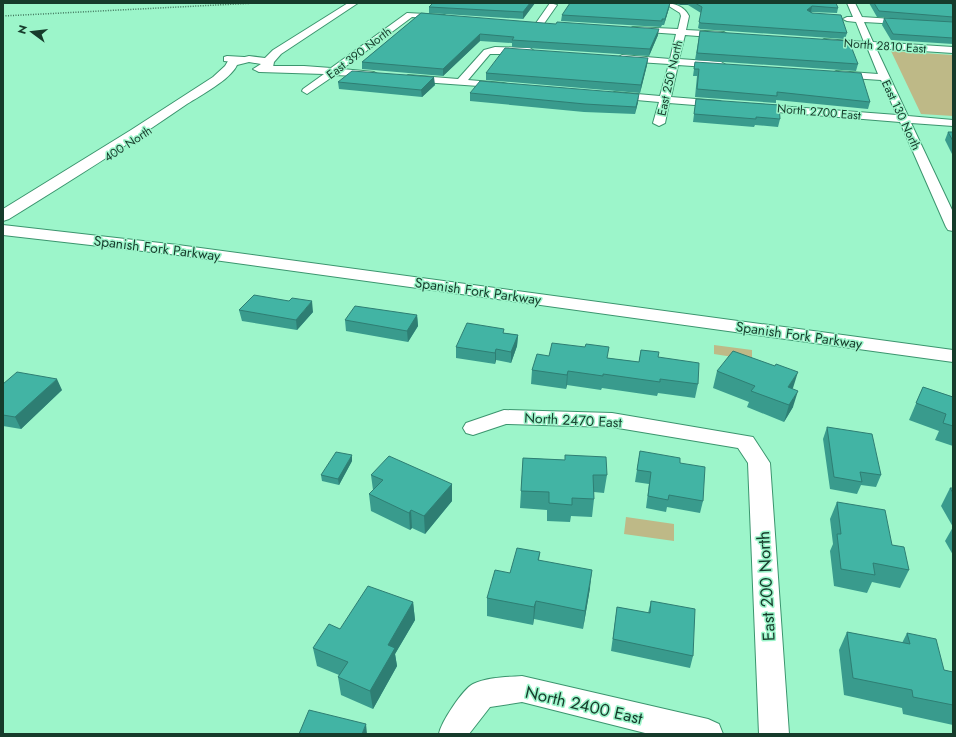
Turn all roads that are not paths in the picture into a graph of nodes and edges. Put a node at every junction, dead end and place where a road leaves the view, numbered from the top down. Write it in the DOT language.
graph roads {
  1 [pos="354,3"];
  2 [pos="668,3"];
  3 [pos="851,3"];
  4 [pos="553,5"];
  5 [pos="456,18"];
  6 [pos="836,18"];
  7 [pos="858,19"];
  8 [pos="540,23"];
  9 [pos="953,25"];
  10 [pos="625,29"];
  11 [pos="680,32"];
  12 [pos="302,35"];
  13 [pos="735,36"];
  14 [pos="814,41"];
  15 [pos="869,44"];
  16 [pos="953,50"];
  17 [pos="540,52"];
  18 [pos="611,57"];
  19 [pos="674,62"];
  20 [pos="257,64"];
  21 [pos="728,66"];
  22 [pos="333,72"];
  23 [pos="829,73"];
  24 [pos="386,76"];
  25 [pos="401,77"];
  26 [pos="883,77"];
  27 [pos="461,82"];
  28 [pos="516,87"];
  29 [pos="307,91"];
  30 [pos="602,94"];
  31 [pos="665,100"];
  32 [pos="728,105"];
  33 [pos="744,106"];
  34 [pos="902,119"];
  35 [pos="660,123"];
  36 [pos="953,123"];
  37 [pos="3,216"];
  38 [pos="3,222"];
  39 [pos="953,227"];
  40 [pos="3,230"];
  41 [pos="953,356"];
  42 [pos="473,428"];
  43 [pos="745,442"];
  44 [pos="454,734"];
  45 [pos="708,734"];
  46 [pos="774,734"];
  1 -- 12 [label="main road"];
  2 -- 11 [label="street, East 250 North"];
  3 -- 7 [label="street, East 130 North"];
  4 -- 8 [label="street"];
  5 -- 22 [label="street, East 390 North"];
  6 -- 7 [label="street"];
  7 -- 9 [label="street"];
  7 -- 15 [label="street, East 130 North"];
  10 -- 11 [label="street"];
  11 -- 13 [label="street"];
  11 -- 19 [label="street, East 250 North"];
  12 -- 20 [label="main road"];
  12 -- 20 [label="main road, 400 North"];
  14 -- 15 [label="street, North 2810 East"];
  15 -- 16 [label="street, North 2810 East"];
  15 -- 26 [label="street, East 130 North"];
  17 -- 27 [label="street"];
  18 -- 19 [label="street"];
  19 -- 21 [label="street"];
  19 -- 31 [label="street, East 250 North"];
  20 -- 22 [label="street"];
  20 -- 37 [label="main road, 400 North"];
  20 -- 38 [label="main road, 400 North"];
  22 -- 24 [label="street"];
  22 -- 29 [label="street, East 390 North"];
  23 -- 26 [label="street"];
  25 -- 27 [label="street"];
  26 -- 34 [label="street, East 130 North"];
  27 -- 28 [label="street"];
  30 -- 31 [label="street"];
  31 -- 32 [label="street"];
  31 -- 35 [label="street, East 250 North"];
  33 -- 34 [label="street, North 2700 East"];
  34 -- 36 [label="street, North 2700 East"];
  34 -- 39 [label="street, East 130 North"];
  40 -- 41 [label="main road, Spanish Fork Parkway"];
  42 -- 43 [label="street, North 2470 East"];
  43 -- 46 [label="street, East 200 North"];
  44 -- 45 [label="street, North 2400 East"];
}
